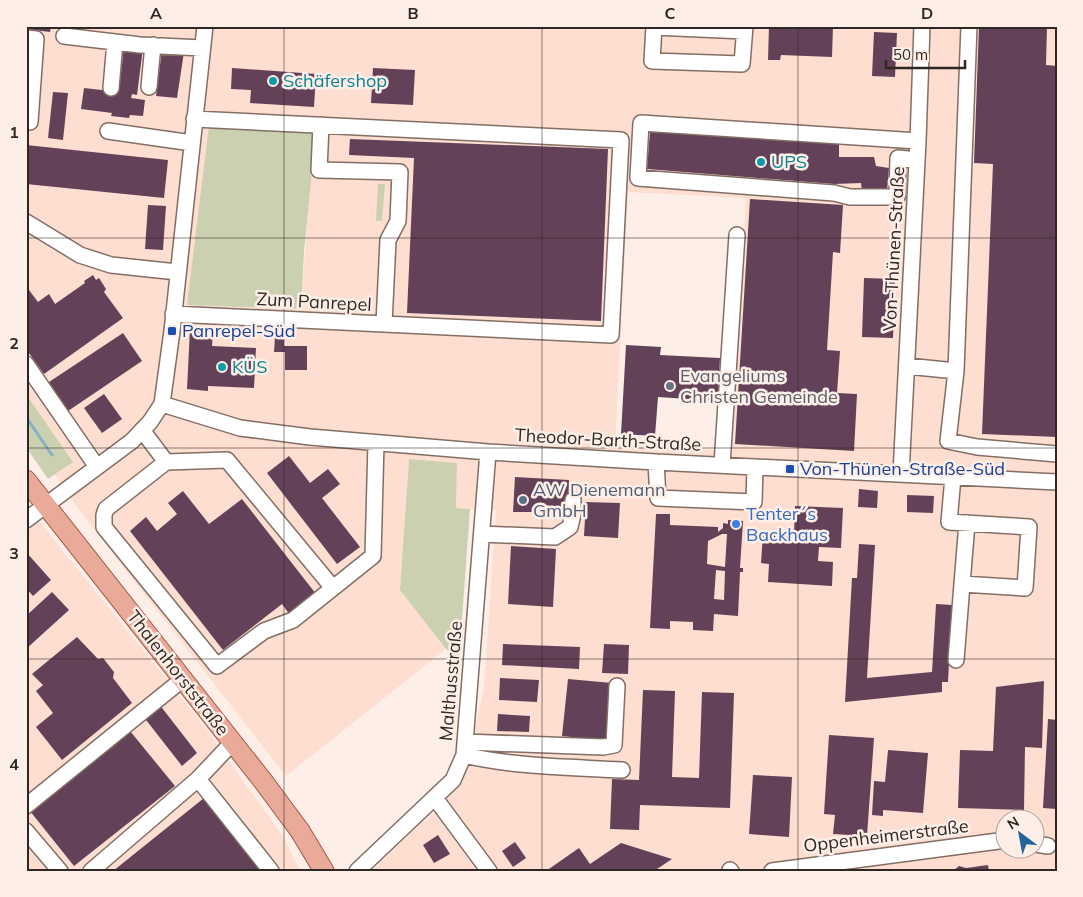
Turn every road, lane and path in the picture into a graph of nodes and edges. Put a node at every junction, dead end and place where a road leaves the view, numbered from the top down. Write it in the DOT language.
graph roads {
  1 [pos="204,26"];
  2 [pos="922,26"];
  3 [pos="969,26"];
  4 [pos="654,27"];
  5 [pos="744,29"];
  6 [pos="64,36"];
  7 [pos="26,38"];
  8 [pos="115,42"];
  9 [pos="153,45"];
  10 [pos="202,48"];
  11 [pos="149,87"];
  12 [pos="111,88"];
  13 [pos="194,119"];
  14 [pos="26,122"];
  15 [pos="321,125"];
  16 [pos="108,131"];
  17 [pos="918,141"];
  18 [pos="192,143"];
  19 [pos="917,160"];
  20 [pos="26,222"];
  21 [pos="737,235"];
  22 [pos="177,272"];
  23 [pos="173,314"];
  24 [pos="384,324"];
  25 [pos="26,364"];
  26 [pos="907,366"];
  27 [pos="956,371"];
  28 [pos="162,404"];
  29 [pos="142,430"];
  30 [pos="376,443"];
  31 [pos="488,452"];
  32 [pos="1057,454"];
  33 [pos="166,462"];
  34 [pos="656,462"];
  35 [pos="722,465"];
  36 [pos="97,467"];
  37 [pos="755,467"];
  38 [pos="901,474"];
  39 [pos="953,477"];
  40 [pos="26,480"];
  41 [pos="1057,482"];
  42 [pos="573,500"];
  43 [pos="46,504"];
  44 [pos="26,520"];
  45 [pos="967,523"];
  46 [pos="482,534"];
  47 [pos="962,584"];
  48 [pos="333,588"];
  49 [pos="956,660"];
  50 [pos="183,679"];
  51 [pos="617,686"];
  52 [pos="233,742"];
  53 [pos="465,748"];
  54 [pos="622,770"];
  55 [pos="198,780"];
  56 [pos="435,798"];
  57 [pos="26,806"];
  58 [pos="26,830"];
  59 [pos="996,841"];
  60 [pos="60,871"];
  61 [pos="91,871"];
  62 [pos="271,871"];
  63 [pos="324,871"];
  64 [pos="357,871"];
  65 [pos="489,871"];
  66 [pos="772,871"];
  1 -- 10 [label="street"];
  2 -- 17 [label="street, Von-Thünen-Straße"];
  3 -- 27 [label="street"];
  4 -- 5 [label="street"];
  4 -- 5 [label="street"];
  6 -- 8 [label="street"];
  7 -- 14 [label="street"];
  8 -- 9 [label="street"];
  8 -- 12 [label="street"];
  9 -- 10 [label="street"];
  9 -- 11 [label="street"];
  10 -- 13 [label="street"];
  13 -- 15 [label="street"];
  13 -- 18 [label="street"];
  15 -- 24 [label="street, Zum Panrepel"];
  15 -- 24 [label="street"];
  16 -- 18 [label="street"];
  17 -- 19 [label="street, Von-Thünen-Straße"];
  17 -- 19 [label="street"];
  18 -- 22 [label="street"];
  19 -- 26 [label="street, Von-Thünen-Straße"];
  20 -- 22 [label="street"];
  21 -- 35 [label="street"];
  22 -- 23 [label="street"];
  23 -- 24 [label="street, Zum Panrepel"];
  23 -- 28 [label="street"];
  25 -- 36 [label="street"];
  26 -- 27 [label="street"];
  26 -- 38 [label="street, Von-Thünen-Straße"];
  27 -- 32 [label="street"];
  28 -- 29 [label="street"];
  28 -- 30 [label="street, Theodor-Barth-Straße"];
  29 -- 33 [label="street"];
  29 -- 36 [label="street"];
  30 -- 31 [label="street, Theodor-Barth-Straße"];
  30 -- 48 [label="street"];
  31 -- 34 [label="street, Theodor-Barth-Straße"];
  31 -- 46 [label="street, Malthusstraße"];
  33 -- 48 [label="street"];
  33 -- 48 [label="street"];
  34 -- 35 [label="street, Theodor-Barth-Straße"];
  34 -- 37 [label="street"];
  35 -- 37 [label="street, Theodor-Barth-Straße"];
  36 -- 43 [label="street"];
  37 -- 38 [label="street, Theodor-Barth-Straße"];
  38 -- 39 [label="street, Theodor-Barth-Straße"];
  39 -- 41 [label="street, Theodor-Barth-Straße"];
  39 -- 45 [label="street"];
  40 -- 43 [label="main road, Thalenhorststraße"];
  42 -- 46 [label="street"];
  43 -- 44 [label="street"];
  43 -- 50 [label="main road, Thalenhorststraße"];
  45 -- 47 [label="street"];
  45 -- 47 [label="street"];
  46 -- 53 [label="street, Malthusstraße"];
  47 -- 49 [label="street"];
  50 -- 52 [label="main road, Thalenhorststraße"];
  50 -- 57 [label="street"];
  51 -- 53 [label="street"];
  52 -- 55 [label="street"];
  52 -- 63 [label="main road, Thalenhorststraße"];
  53 -- 54 [label="street"];
  53 -- 56 [label="street, Malthusstraße"];
  55 -- 61 [label="street"];
  55 -- 62 [label="street"];
  56 -- 64 [label="street, Malthusstraße"];
  56 -- 65 [label="street"];
  58 -- 60 [label="street"];
  59 -- 66 [label="street, Oppenheimerstraße"];
}
